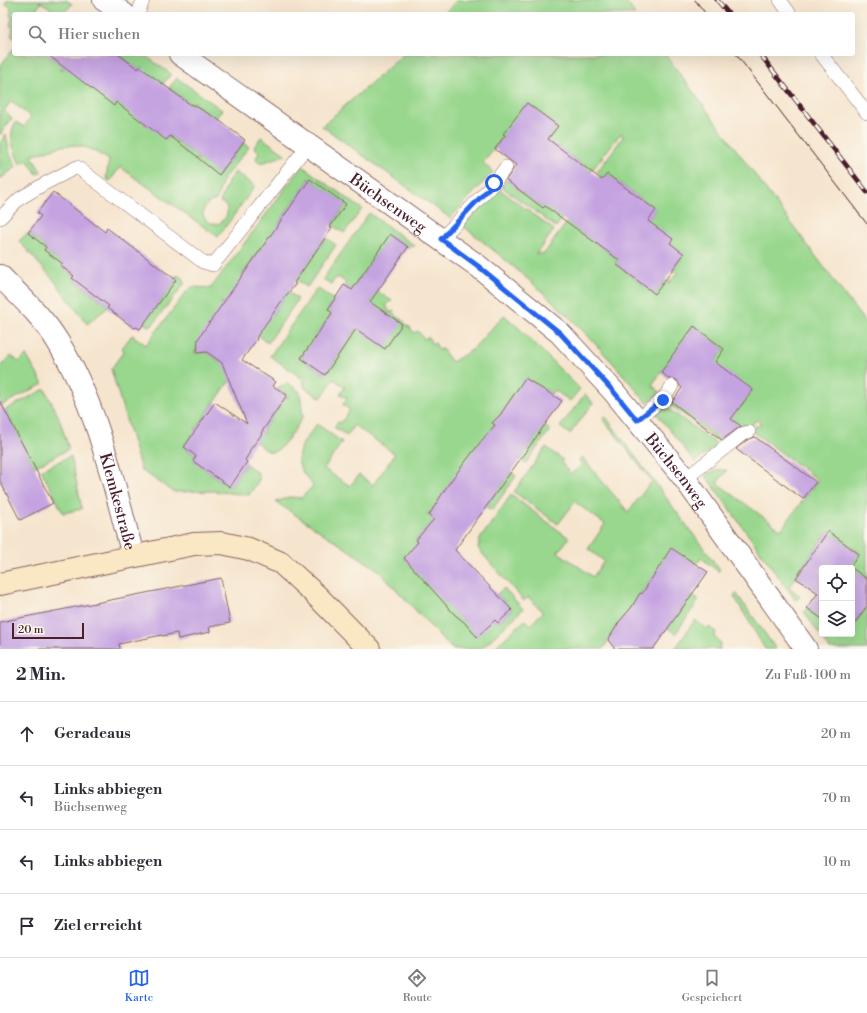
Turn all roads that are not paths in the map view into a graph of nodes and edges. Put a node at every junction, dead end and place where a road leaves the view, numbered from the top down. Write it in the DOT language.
graph roads {
  1 [pos="104,0"];
  2 [pos="143,0"];
  3 [pos="780,0"];
  4 [pos="121,12"];
  5 [pos="139,12"];
  6 [pos="789,12"];
  7 [pos="183,56"];
  8 [pos="823,56"];
  9 [pos="867,113"];
  10 [pos="309,144"];
  11 [pos="506,167"];
  12 [pos="0,218"];
  13 [pos="441,239"];
  14 [pos="0,276"];
  15 [pos="672,386"];
  16 [pos="637,420"];
  17 [pos="749,432"];
  18 [pos="685,479"];
  19 [pos="133,555"];
  20 [pos="0,584"];
  21 [pos="369,649"];
  22 [pos="806,649"];
  1 -- 4 [label="street"];
  2 -- 5 [label="lane"];
  3 -- 6 [label="lane"];
  7 -- 10 [label="street, Büchsenweg"];
  8 -- 9 [label="lane"];
  10 -- 12 [label="lane"];
  10 -- 13 [label="street, Büchsenweg"];
  11 -- 13 [label="lane"];
  13 -- 16 [label="street, Büchsenweg"];
  14 -- 19 [label="street, Klemkestraße"];
  15 -- 16 [label="lane"];
  16 -- 18 [label="street, Büchsenweg"];
  17 -- 18 [label="lane"];
  18 -- 22 [label="street, Büchsenweg"];
  19 -- 20 [label="street"];
  19 -- 21 [label="street, Klemkestraße"];
}
